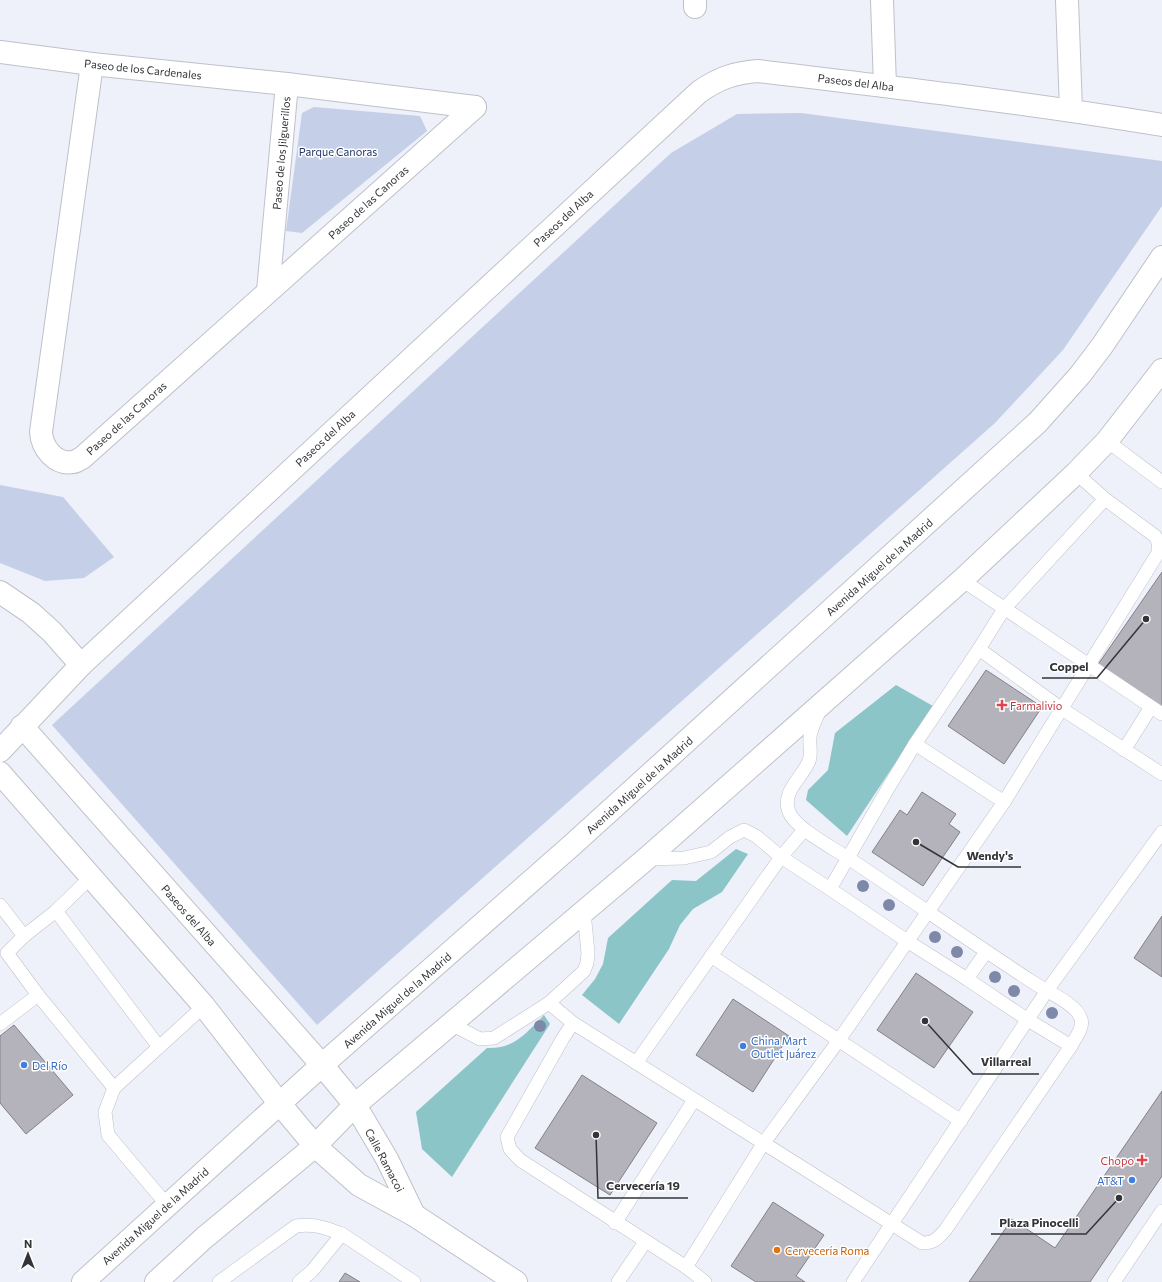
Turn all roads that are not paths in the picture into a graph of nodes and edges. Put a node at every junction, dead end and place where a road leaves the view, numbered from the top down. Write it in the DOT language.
graph roads {
  1 [pos="882,0"];
  2 [pos="1067,0"];
  3 [pos="0,52"];
  4 [pos="92,64"];
  5 [pos="287,84"];
  6 [pos="885,86"];
  7 [pos="475,107"];
  8 [pos="1071,110"];
  9 [pos="1162,125"];
  10 [pos="1162,257"];
  11 [pos="268,291"];
  12 [pos="1162,370"];
  13 [pos="1107,441"];
  14 [pos="1076,473"];
  15 [pos="1161,480"];
  16 [pos="1105,499"];
  17 [pos="962,580"];
  18 [pos="0,592"];
  19 [pos="1004,609"];
  20 [pos="979,649"];
  21 [pos="1088,664"];
  22 [pos="81,665"];
  23 [pos="822,704"];
  24 [pos="1062,709"];
  25 [pos="1157,710"];
  26 [pos="22,726"];
  27 [pos="915,744"];
  28 [pos="1124,750"];
  29 [pos="0,751"];
  30 [pos="0,773"];
  31 [pos="1162,774"];
  32 [pos="1004,802"];
  33 [pos="804,830"];
  34 [pos="1162,832"];
  35 [pos="781,857"];
  36 [pos="848,858"];
  37 [pos="646,859"];
  38 [pos="91,877"];
  39 [pos="830,888"];
  40 [pos="0,906"];
  41 [pos="56,911"];
  42 [pos="584,912"];
  43 [pos="928,913"];
  44 [pos="24,936"];
  45 [pos="907,941"];
  46 [pos="986,952"];
  47 [pos="3,956"];
  48 [pos="711,956"];
  49 [pos="967,979"];
  50 [pos="1046,992"];
  51 [pos="38,995"];
  52 [pos="549,1003"];
  53 [pos="204,1006"];
  54 [pos="1028,1020"];
  55 [pos="573,1023"];
  56 [pos="0,1024"];
  57 [pos="451,1024"];
  58 [pos="839,1040"];
  59 [pos="1070,1046"];
  60 [pos="159,1047"];
  61 [pos="636,1063"];
  62 [pos="322,1065"];
  63 [pos="114,1088"];
  64 [pos="694,1100"];
  65 [pos="280,1104"];
  66 [pos="355,1105"];
  67 [pos="961,1121"];
  68 [pos="763,1144"];
  69 [pos="315,1146"];
  70 [pos="167,1204"];
  71 [pos="1162,1211"];
  72 [pos="414,1215"];
  73 [pos="615,1223"];
  74 [pos="892,1224"];
  75 [pos="342,1234"];
  76 [pos="645,1242"];
  77 [pos="686,1267"];
  78 [pos="83,1282"];
  79 [pos="156,1282"];
  80 [pos="220,1282"];
  81 [pos="299,1282"];
  82 [pos="414,1282"];
  83 [pos="516,1282"];
  84 [pos="618,1282"];
  85 [pos="705,1282"];
  86 [pos="853,1282"];
  87 [pos="1114,1282"];
  1 -- 6 [label="street"];
  2 -- 8 [label="street"];
  3 -- 4 [label="street, Paseo de los Cardenales"];
  4 -- 5 [label="street, Paseo de los Cardenales"];
  4 -- 11 [label="street, Paseo de las Canoras"];
  5 -- 7 [label="street, Paseo de los Jilguerillos"];
  5 -- 11 [label="street, Paseo de los Jilguerillos"];
  6 -- 8 [label="street, Paseos del Alba"];
  6 -- 22 [label="street, Paseos del Alba"];
  7 -- 11 [label="street, Paseo de las Canoras"];
  8 -- 9 [label="street, Paseos del Alba"];
  10 -- 62 [label="street, Avenida Miguel de la Madrid"];
  12 -- 13 [label="street"];
  13 -- 14 [label="street"];
  13 -- 15 [label="lane"];
  14 -- 16 [label="lane"];
  14 -- 17 [label="street"];
  16 -- 19 [label="lane"];
  16 -- 21 [label="lane"];
  17 -- 19 [label="lane"];
  17 -- 23 [label="street"];
  18 -- 22 [label="street"];
  19 -- 20 [label="lane"];
  19 -- 21 [label="lane"];
  20 -- 24 [label="lane"];
  20 -- 27 [label="lane"];
  21 -- 24 [label="lane"];
  21 -- 25 [label="lane"];
  22 -- 26 [label="street, Paseos del Alba"];
  23 -- 33 [label="lane"];
  23 -- 37 [label="street"];
  24 -- 28 [label="lane"];
  24 -- 32 [label="lane"];
  25 -- 28 [label="lane"];
  26 -- 29 [label="street, Paseos del Alba"];
  26 -- 62 [label="street, Paseos del Alba"];
  27 -- 32 [label="lane"];
  27 -- 36 [label="lane"];
  28 -- 31 [label="lane"];
  30 -- 38 [label="street"];
  32 -- 43 [label="lane"];
  33 -- 35 [label="lane"];
  33 -- 36 [label="lane"];
  34 -- 50 [label="lane"];
  35 -- 37 [label="lane"];
  35 -- 39 [label="lane"];
  35 -- 48 [label="lane"];
  36 -- 39 [label="lane"];
  36 -- 43 [label="lane"];
  37 -- 42 [label="street"];
  38 -- 41 [label="lane"];
  38 -- 53 [label="street"];
  39 -- 45 [label="lane"];
  40 -- 44 [label="lane"];
  41 -- 44 [label="lane"];
  41 -- 60 [label="lane"];
  42 -- 52 [label="lane"];
  42 -- 57 [label="street"];
  43 -- 45 [label="lane"];
  43 -- 46 [label="lane"];
  44 -- 47 [label="lane"];
  45 -- 49 [label="lane"];
  45 -- 58 [label="lane"];
  46 -- 49 [label="lane"];
  46 -- 50 [label="lane"];
  47 -- 51 [label="lane"];
  48 -- 58 [label="lane"];
  48 -- 61 [label="lane"];
  49 -- 54 [label="lane"];
  50 -- 54 [label="lane"];
  50 -- 59 [label="lane"];
  51 -- 56 [label="lane"];
  51 -- 63 [label="lane"];
  52 -- 55 [label="lane"];
  52 -- 57 [label="lane"];
  53 -- 60 [label="lane"];
  53 -- 65 [label="street"];
  54 -- 59 [label="lane"];
  54 -- 67 [label="lane"];
  55 -- 61 [label="lane"];
  55 -- 73 [label="lane"];
  57 -- 66 [label="street"];
  58 -- 67 [label="lane"];
  58 -- 68 [label="lane"];
  59 -- 74 [label="lane"];
  60 -- 63 [label="lane"];
  61 -- 64 [label="lane"];
  62 -- 65 [label="street, Avenida Miguel de la Madrid"];
  62 -- 66 [label="street, Paseos del Alba"];
  63 -- 70 [label="lane"];
  64 -- 68 [label="lane"];
  64 -- 73 [label="lane"];
  65 -- 69 [label="street"];
  65 -- 70 [label="street, Avenida Miguel de la Madrid"];
  66 -- 69 [label="street"];
  66 -- 72 [label="street, Calle Ramacoi"];
  67 -- 74 [label="lane"];
  68 -- 74 [label="lane"];
  68 -- 77 [label="lane"];
  69 -- 72 [label="street, Calle Ramacoi"];
  69 -- 79 [label="street"];
  70 -- 78 [label="street, Avenida Miguel de la Madrid"];
  71 -- 87 [label="lane"];
  72 -- 83 [label="street, Calle Ramacoi"];
  73 -- 76 [label="lane"];
  74 -- 86 [label="lane"];
  75 -- 80 [label="lane"];
  75 -- 81 [label="lane"];
  75 -- 82 [label="lane"];
  76 -- 77 [label="lane"];
  76 -- 84 [label="lane"];
  77 -- 85 [label="lane"];
}
